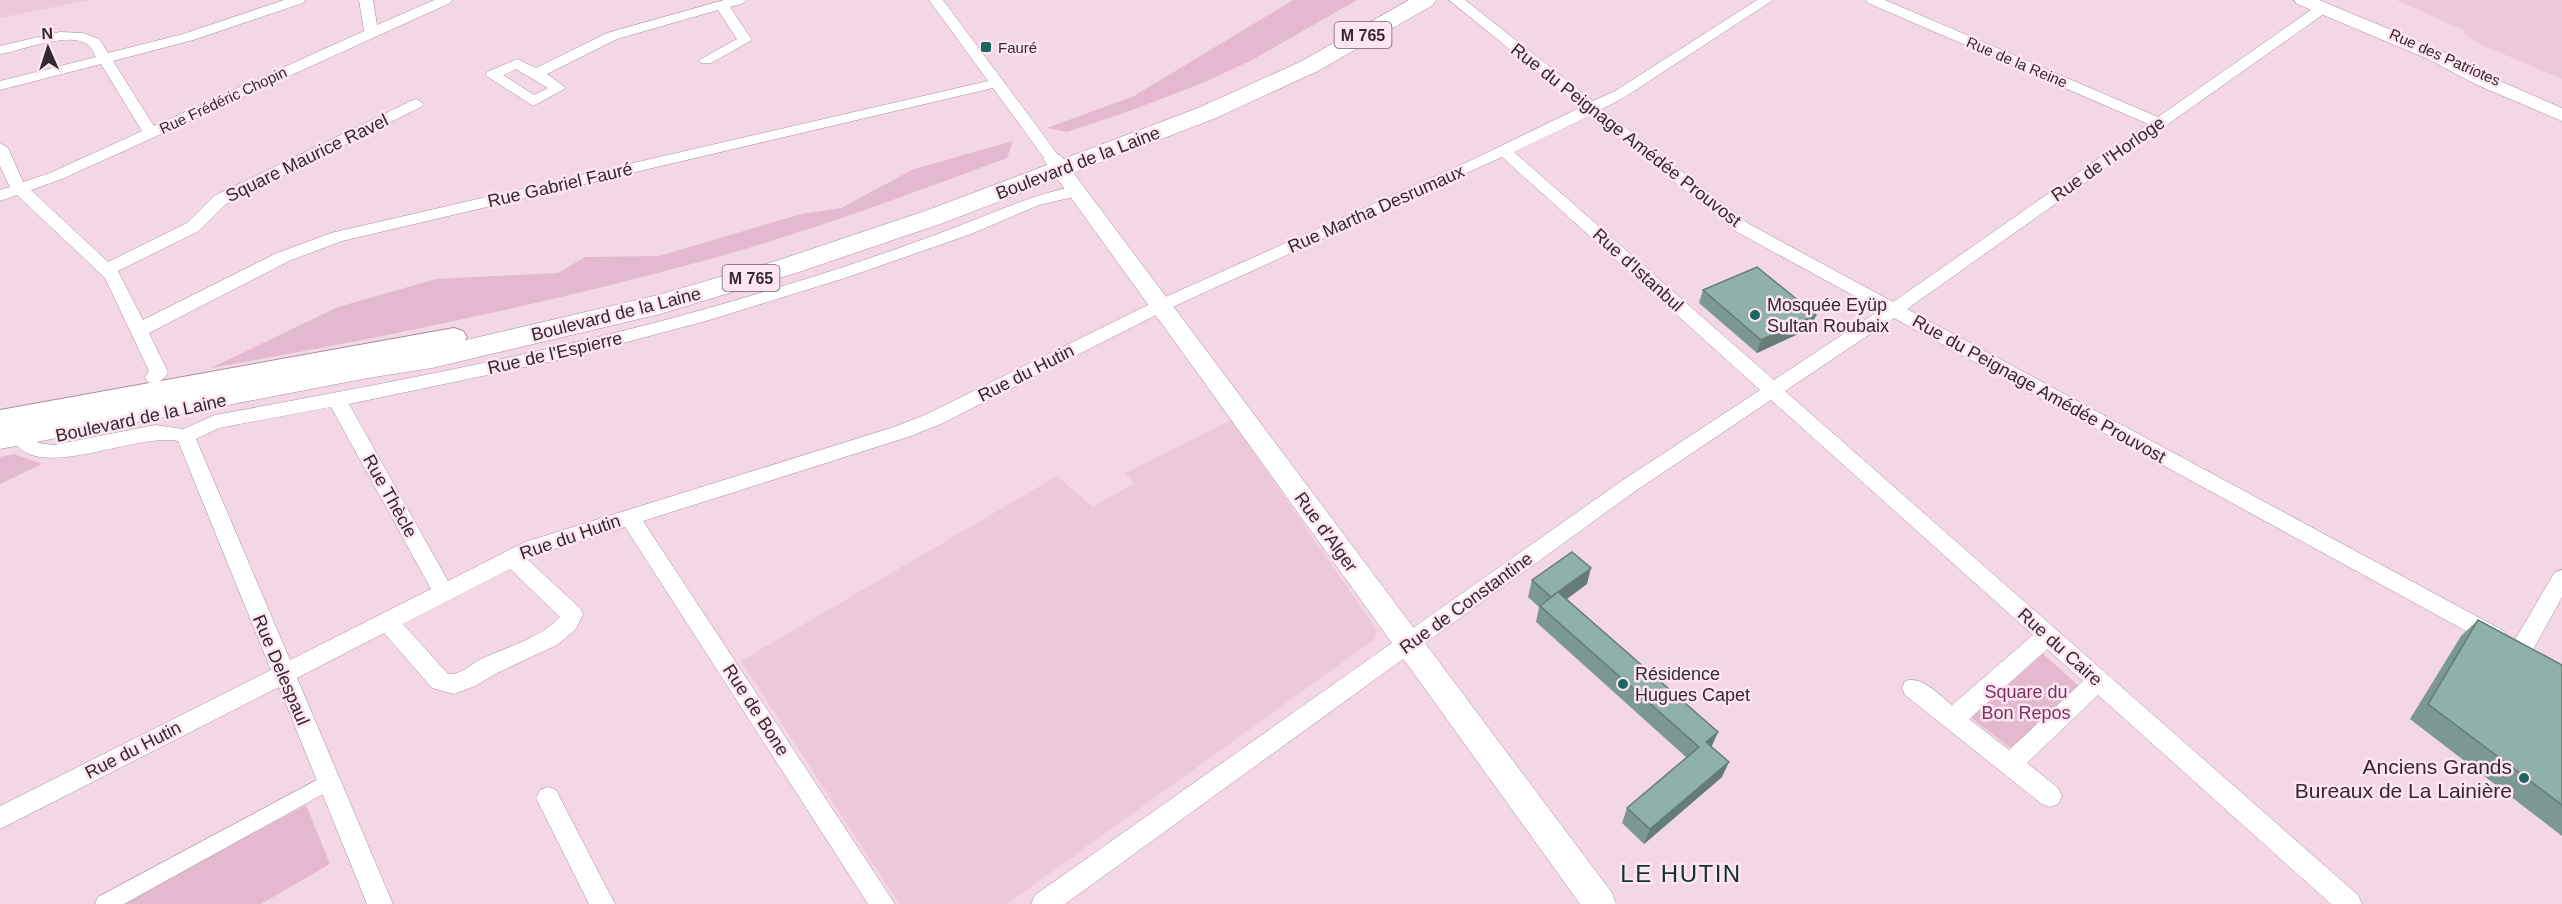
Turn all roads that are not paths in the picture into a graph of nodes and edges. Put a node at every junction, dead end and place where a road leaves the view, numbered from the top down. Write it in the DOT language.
graph roads {
  1 [pos="298,0"];
  2 [pos="366,0"];
  3 [pos="445,0"];
  4 [pos="739,0"];
  5 [pos="936,0"];
  6 [pos="1398,0"];
  7 [pos="1425,0"];
  8 [pos="1456,0"];
  9 [pos="1766,0"];
  10 [pos="1873,0"];
  11 [pos="2303,0"];
  12 [pos="722,5"];
  13 [pos="2323,9"];
  14 [pos="371,33"];
  15 [pos="0,50"];
  16 [pos="104,58"];
  17 [pos="1308,59"];
  18 [pos="706,60"];
  19 [pos="536,74"];
  20 [pos="997,83"];
  21 [pos="0,86"];
  22 [pos="416,104"];
  23 [pos="1592,108"];
  24 [pos="2562,114"];
  25 [pos="2160,123"];
  26 [pos="151,133"];
  27 [pos="0,148"];
  28 [pos="1504,151"];
  29 [pos="1064,173"];
  30 [pos="21,190"];
  31 [pos="0,196"];
  32 [pos="107,269"];
  33 [pos="1160,306"];
  34 [pos="1893,310"];
  35 [pos="142,335"];
  36 [pos="454,337"];
  37 [pos="154,377"];
  38 [pos="1772,390"];
  39 [pos="337,400"];
  40 [pos="0,420"];
  41 [pos="185,436"];
  42 [pos="6,439"];
  43 [pos="630,517"];
  44 [pos="512,558"];
  45 [pos="2562,578"];
  46 [pos="443,592"];
  47 [pos="387,621"];
  48 [pos="2047,636"];
  49 [pos="1409,644"];
  50 [pos="2521,650"];
  51 [pos="2542,661"];
  52 [pos="282,673"];
  53 [pos="2098,681"];
  54 [pos="1913,688"];
  55 [pos="1953,719"];
  56 [pos="2010,764"];
  57 [pos="328,782"];
  58 [pos="2050,796"];
  59 [pos="548,798"];
  60 [pos="0,818"];
  61 [pos="105,904"];
  62 [pos="380,904"];
  63 [pos="602,904"];
  64 [pos="882,904"];
  65 [pos="1044,904"];
  66 [pos="1600,904"];
  67 [pos="2349,904"];
  1 -- 16 [label="street"];
  2 -- 14 [label="street"];
  3 -- 14 [label="street, Rue Frédéric Chopin"];
  4 -- 12 [label="street"];
  5 -- 20 [label="street"];
  6 -- 17 [label="main road, M 765"];
  7 -- 17 [label="main road, M 765"];
  8 -- 23 [label="street, Rue du Peignage Amédée Prouvost"];
  9 -- 23 [label="street"];
  10 -- 25 [label="street, Rue de la Reine"];
  11 -- 13 [label="street, Rue des Patriotes"];
  12 -- 18 [label="street"];
  12 -- 19 [label="street"];
  13 -- 24 [label="street, Rue des Patriotes"];
  13 -- 25 [label="street, Rue de l'Horloge"];
  14 -- 26 [label="street, Rue Frédéric Chopin"];
  15 -- 16 [label="street"];
  16 -- 21 [label="street"];
  16 -- 26 [label="street"];
  17 -- 29 [label="main road, Boulevard de la Laine / M 765"];
  20 -- 29 [label="street"];
  20 -- 35 [label="street, Rue Gabriel Fauré"];
  22 -- 32 [label="street, Square Maurice Ravel"];
  23 -- 28 [label="street, Rue Martha Desrumaux"];
  23 -- 34 [label="street, Rue du Peignage Amédée Prouvost"];
  25 -- 34 [label="street, Rue de l'Horloge"];
  26 -- 30 [label="street, Rue Frédéric Chopin"];
  27 -- 30 [label="street"];
  28 -- 33 [label="street, Rue Martha Desrumaux"];
  28 -- 38 [label="street, Rue d'Istanbul"];
  29 -- 33 [label="street, Rue d'Alger"];
  29 -- 36 [label="main road, Boulevard de la Laine / M 765"];
  29 -- 39 [label="street, Rue de l'Espierre"];
  29 -- 42 [label="main road, Boulevard de la Laine / M 765"];
  30 -- 31 [label="street, Rue Frédéric Chopin"];
  30 -- 32 [label="street"];
  32 -- 35 [label="street"];
  33 -- 43 [label="street, Rue du Hutin"];
  33 -- 49 [label="street, Rue d'Alger"];
  34 -- 38 [label="street, Rue de Constantine"];
  34 -- 50 [label="street, Rue du Peignage Amédée Prouvost"];
  35 -- 37 [label="street"];
  36 -- 40 [label="main road, Boulevard de la Laine / M 765"];
  36 -- 42 [label="main road"];
  38 -- 48 [label="street, Rue du Caire"];
  38 -- 49 [label="street, Rue de Constantine"];
  39 -- 41 [label="street, Rue de l'Espierre"];
  39 -- 46 [label="street, Rue Thècle"];
  41 -- 42 [label="street"];
  41 -- 52 [label="street, Rue Delespaul"];
  43 -- 44 [label="street, Rue du Hutin"];
  43 -- 64 [label="street, Rue de Bone"];
  44 -- 46 [label="street, Rue du Hutin"];
  44 -- 47 [label="street"];
  45 -- 50 [label="street"];
  46 -- 47 [label="street, Rue du Hutin"];
  47 -- 52 [label="street, Rue du Hutin"];
  48 -- 53 [label="street, Rue du Caire"];
  48 -- 55 [label="street"];
  49 -- 65 [label="street, Rue de Constantine"];
  49 -- 66 [label="street, Rue d'Alger"];
  50 -- 51 [label="street, Rue du Peignage Amédée Prouvost"];
  52 -- 57 [label="street, Rue Delespaul"];
  52 -- 60 [label="street, Rue du Hutin"];
  53 -- 56 [label="street"];
  53 -- 67 [label="street, Rue du Caire"];
  54 -- 55 [label="street"];
  55 -- 56 [label="street"];
  56 -- 58 [label="street"];
  57 -- 61 [label="street"];
  57 -- 62 [label="street, Rue Delespaul"];
  59 -- 63 [label="street"];
}
